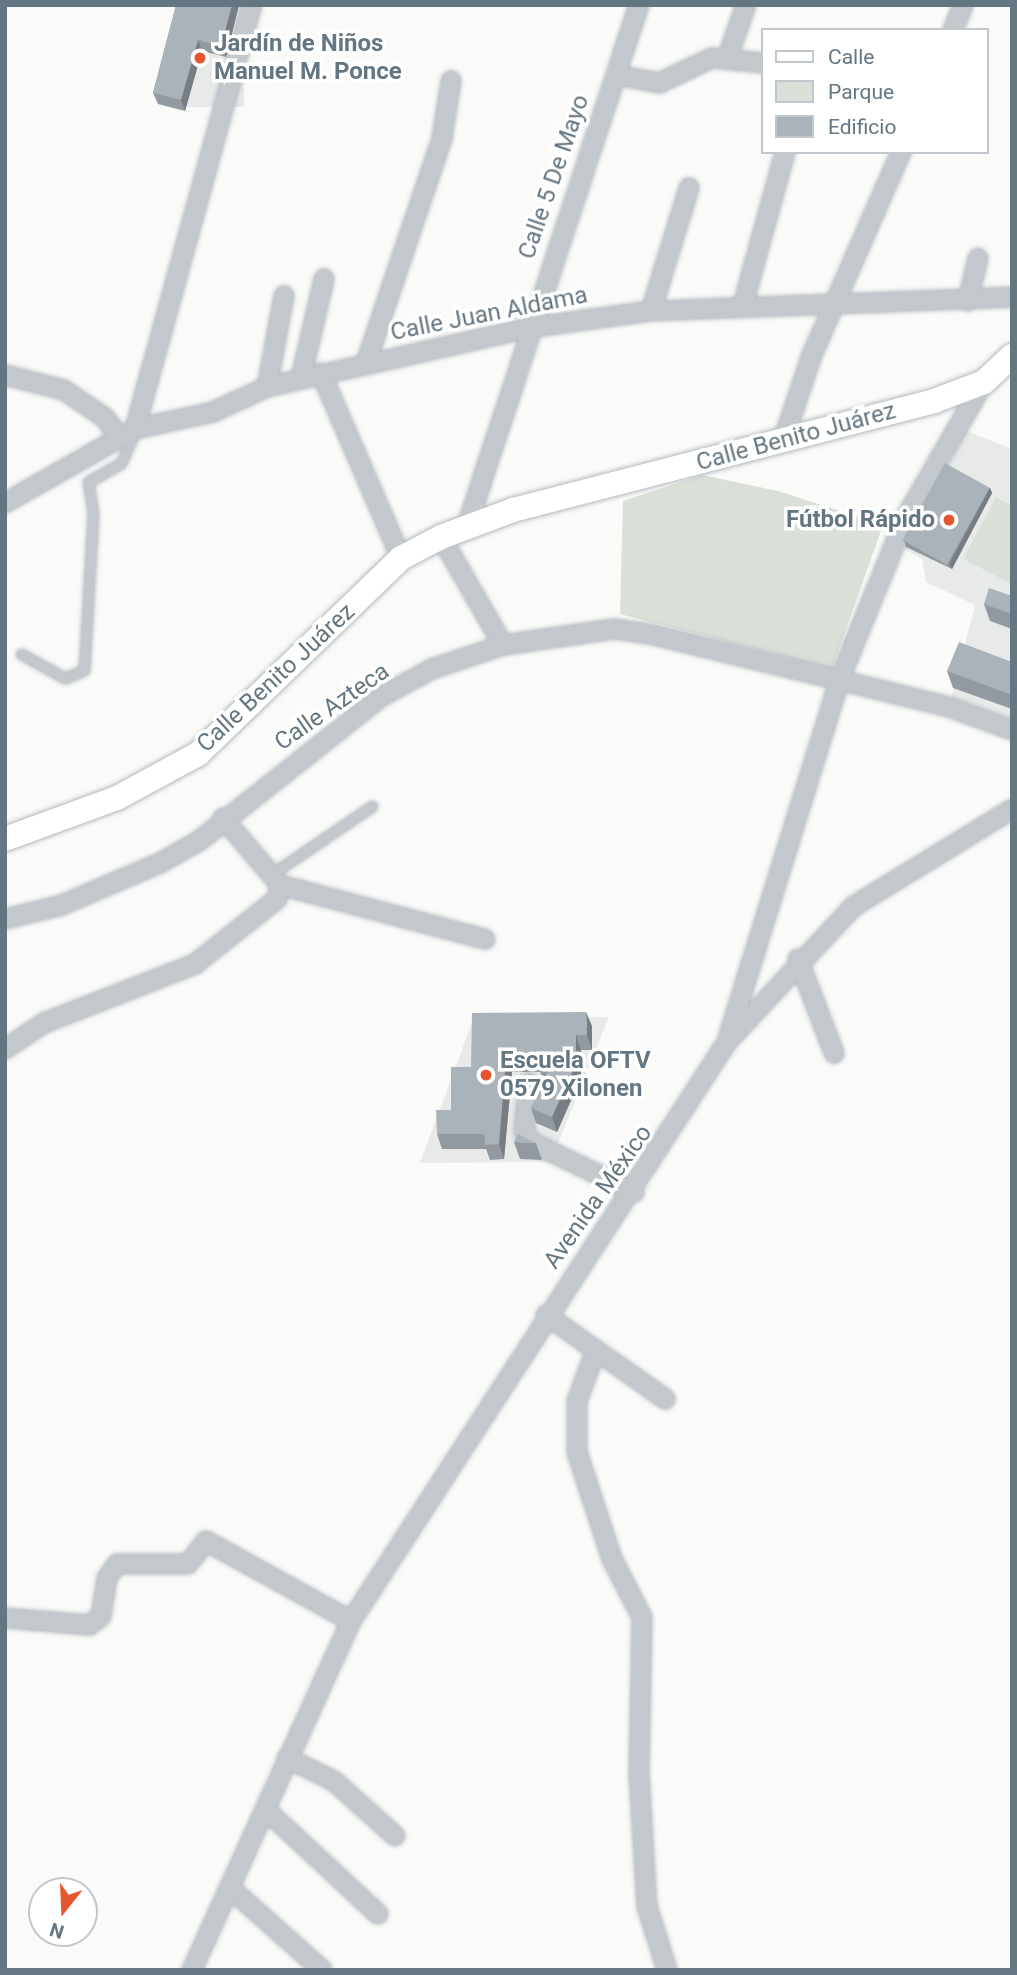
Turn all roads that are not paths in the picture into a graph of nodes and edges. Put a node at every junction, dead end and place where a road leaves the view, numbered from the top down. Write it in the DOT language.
graph roads {
  1 [pos="252,5"];
  2 [pos="639,5"];
  3 [pos="746,5"];
  4 [pos="962,5"];
  5 [pos="954,28"];
  6 [pos="728,56"];
  7 [pos="762,63"];
  8 [pos="616,75"];
  9 [pos="452,80"];
  10 [pos="784,154"];
  11 [pos="900,154"];
  12 [pos="689,188"];
  13 [pos="978,258"];
  14 [pos="324,279"];
  15 [pos="284,296"];
  16 [pos="1012,297"];
  17 [pos="968,300"];
  18 [pos="836,304"];
  19 [pos="743,305"];
  20 [pos="651,311"];
  21 [pos="528,328"];
  22 [pos="1012,356"];
  23 [pos="366,363"];
  24 [pos="321,373"];
  25 [pos="5,375"];
  26 [pos="301,378"];
  27 [pos="985,382"];
  28 [pos="267,387"];
  29 [pos="128,434"];
  30 [pos="783,441"];
  31 [pos="5,503"];
  32 [pos="467,526"];
  33 [pos="441,537"];
  34 [pos="401,558"];
  35 [pos="503,645"];
  36 [pos="21,654"];
  37 [pos="840,678"];
  38 [pos="1012,730"];
  39 [pos="372,806"];
  40 [pos="1012,809"];
  41 [pos="223,818"];
  42 [pos="5,839"];
  43 [pos="276,879"];
  44 [pos="5,919"];
  45 [pos="485,939"];
  46 [pos="798,959"];
  47 [pos="727,1042"];
  48 [pos="5,1049"];
  49 [pos="834,1053"];
  50 [pos="529,1083"];
  51 [pos="634,1192"];
  52 [pos="546,1315"];
  53 [pos="596,1350"];
  54 [pos="665,1399"];
  55 [pos="5,1618"];
  56 [pos="351,1620"];
  57 [pos="287,1758"];
  58 [pos="266,1810"];
  59 [pos="395,1836"];
  60 [pos="230,1888"];
  61 [pos="378,1914"];
  62 [pos="192,1970"];
  63 [pos="322,1970"];
  64 [pos="667,1970"];
  1 -- 29 [label="street"];
  2 -- 8 [label="street, Calle 5 De Mayo"];
  3 -- 6 [label="street"];
  4 -- 5 [label="street"];
  6 -- 7 [label="street"];
  6 -- 8 [label="street"];
  8 -- 21 [label="street, Calle 5 De Mayo"];
  9 -- 23 [label="street"];
  10 -- 19 [label="street"];
  11 -- 18 [label="street"];
  12 -- 20 [label="street"];
  13 -- 17 [label="street"];
  14 -- 26 [label="street"];
  15 -- 28 [label="street"];
  16 -- 17 [label="street, Calle Juan Aldama"];
  17 -- 18 [label="street, Calle Juan Aldama"];
  18 -- 19 [label="street, Calle Juan Aldama"];
  18 -- 30 [label="street"];
  19 -- 20 [label="street, Calle Juan Aldama"];
  20 -- 21 [label="street, Calle Juan Aldama"];
  21 -- 23 [label="street, Calle Juan Aldama"];
  21 -- 32 [label="street, Calle 5 De Mayo"];
  22 -- 27 [label="main road"];
  23 -- 24 [label="street, Calle Juan Aldama"];
  24 -- 26 [label="street, Calle Juan Aldama"];
  24 -- 34 [label="street"];
  25 -- 29 [label="street"];
  26 -- 28 [label="street, Calle Juan Aldama"];
  27 -- 30 [label="main road, Calle Benito Juárez"];
  27 -- 37 [label="street"];
  28 -- 29 [label="street, Calle Juan Aldama"];
  29 -- 31 [label="street, Calle Juan Aldama"];
  29 -- 36 [label="lane"];
  30 -- 32 [label="main road, Calle Benito Juárez"];
  32 -- 33 [label="main road, Calle Benito Juárez"];
  33 -- 34 [label="main road, Calle Benito Juárez"];
  33 -- 35 [label="street"];
  34 -- 42 [label="main road, Calle Benito Juárez"];
  35 -- 37 [label="street, Calle Azteca"];
  35 -- 41 [label="street, Calle Azteca"];
  37 -- 38 [label="street, Calle Azteca"];
  37 -- 47 [label="street"];
  39 -- 43 [label="lane"];
  40 -- 46 [label="street, Avenida México"];
  41 -- 43 [label="street"];
  41 -- 44 [label="street, Calle Azteca"];
  43 -- 45 [label="street"];
  43 -- 48 [label="street"];
  46 -- 47 [label="street, Avenida México"];
  46 -- 49 [label="street"];
  47 -- 51 [label="street, Avenida México"];
  50 -- 51 [label="street"];
  51 -- 52 [label="street, Avenida México"];
  52 -- 53 [label="street"];
  52 -- 56 [label="street, Avenida México"];
  53 -- 54 [label="street"];
  53 -- 64 [label="street"];
  55 -- 56 [label="street"];
  56 -- 57 [label="street, Avenida México"];
  57 -- 58 [label="street, Avenida México"];
  57 -- 59 [label="street"];
  58 -- 60 [label="street, Avenida México"];
  58 -- 61 [label="street"];
  60 -- 62 [label="street, Avenida México"];
  60 -- 63 [label="street"];
}
